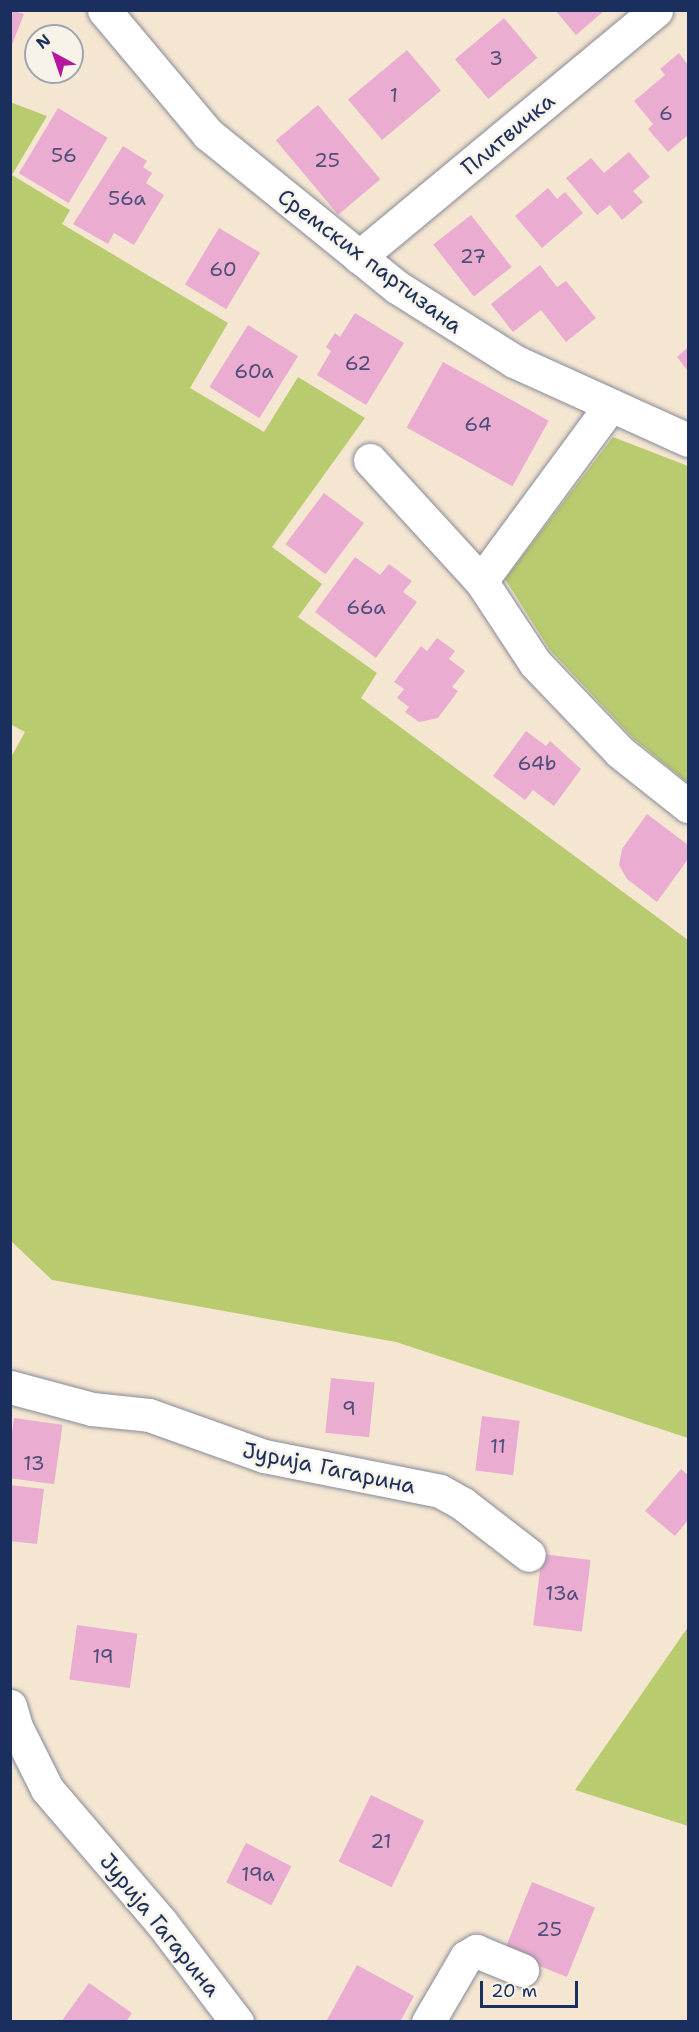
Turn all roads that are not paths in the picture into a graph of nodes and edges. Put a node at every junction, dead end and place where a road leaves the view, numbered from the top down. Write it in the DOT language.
graph roads {
  1 [pos="104,10"];
  2 [pos="656,10"];
  3 [pos="359,257"];
  4 [pos="610,406"];
  5 [pos="688,440"];
  6 [pos="370,460"];
  7 [pos="481,581"];
  8 [pos="688,806"];
  9 [pos="10,1387"];
  10 [pos="529,1555"];
  11 [pos="10,1706"];
  12 [pos="522,1970"];
  13 [pos="237,2022"];
  14 [pos="428,2022"];
  1 -- 3 [label="street, Сремских партизана"];
  2 -- 3 [label="street, Плитвичка"];
  3 -- 4 [label="street, Сремских партизана"];
  4 -- 5 [label="street, Сремских партизана"];
  4 -- 7 [label="street"];
  6 -- 7 [label="street"];
  7 -- 8 [label="street"];
  9 -- 10 [label="street, Јурија Гагарина"];
  11 -- 13 [label="street, Јурија Гагарина"];
  12 -- 14 [label="street"];
}
